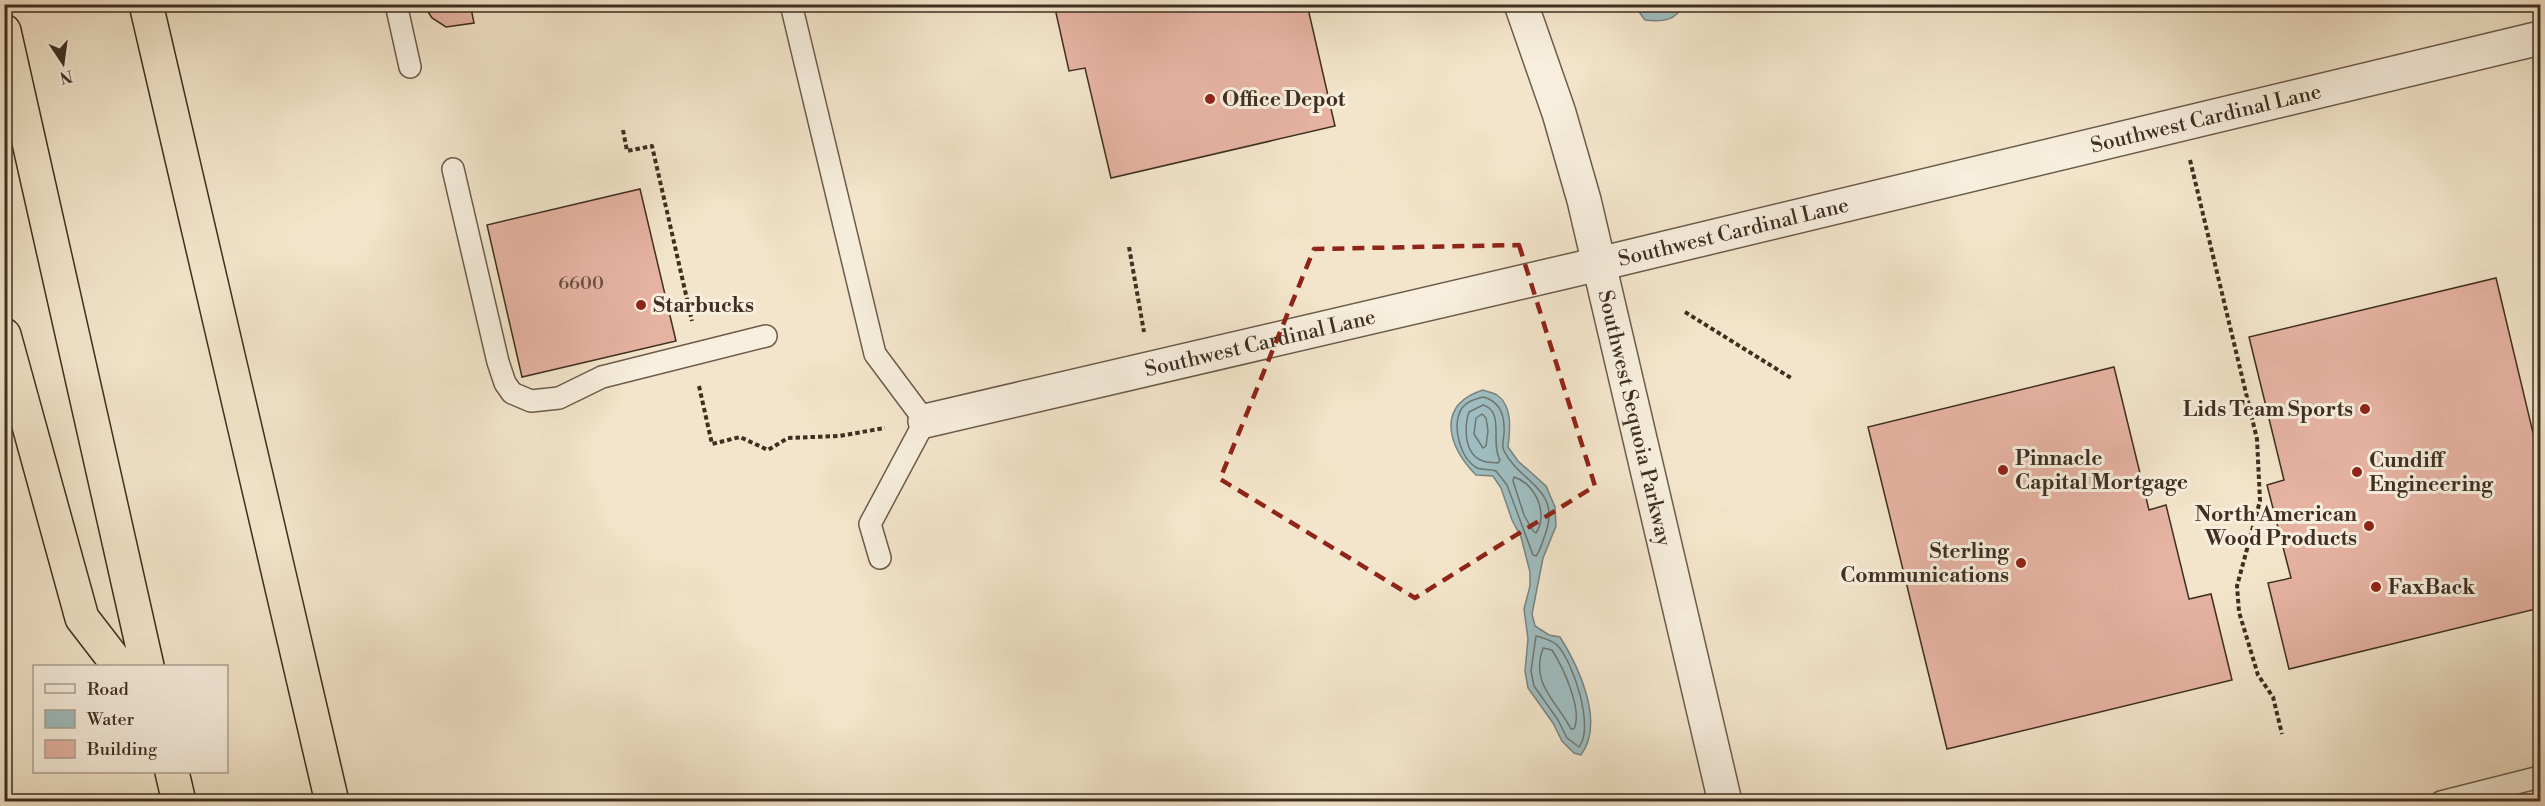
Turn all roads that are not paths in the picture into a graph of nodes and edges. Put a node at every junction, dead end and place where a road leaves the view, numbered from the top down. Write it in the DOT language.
graph roads {
  1 [pos="146,4"];
  2 [pos="396,4"];
  3 [pos="791,4"];
  4 [pos="1521,4"];
  5 [pos="4,31"];
  6 [pos="2541,38"];
  7 [pos="410,67"];
  8 [pos="453,169"];
  9 [pos="1599,264"];
  10 [pos="4,335"];
  11 [pos="766,336"];
  12 [pos="925,421"];
  13 [pos="880,558"];
  14 [pos="118,665"];
  15 [pos="147,665"];
  16 [pos="172,773"];
  17 [pos="2541,777"];
  18 [pos="179,801"];
  19 [pos="332,801"];
  20 [pos="1725,801"];
  21 [pos="2441,801"];
  1 -- 19 [label="highway"];
  2 -- 7 [label="lane"];
  3 -- 12 [label="lane"];
  4 -- 9 [label="street, Southwest Sequoia Parkway"];
  5 -- 15 [label="highway"];
  6 -- 9 [label="street, Southwest Cardinal Lane"];
  8 -- 11 [label="lane"];
  9 -- 12 [label="street, Southwest Cardinal Lane"];
  9 -- 20 [label="street, Southwest Sequoia Parkway"];
  10 -- 14 [label="highway"];
  12 -- 13 [label="lane"];
  16 -- 18 [label="highway"];
  17 -- 21 [label="lane"];
}
